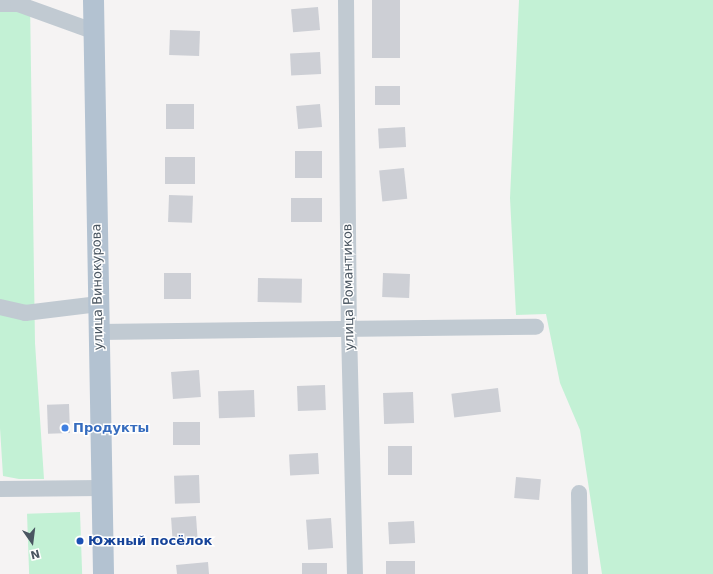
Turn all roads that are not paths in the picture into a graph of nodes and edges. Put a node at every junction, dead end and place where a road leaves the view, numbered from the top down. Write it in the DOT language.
graph roads {
  1 [pos="93,0"];
  2 [pos="346,0"];
  3 [pos="0,4"];
  4 [pos="93,31"];
  5 [pos="98,304"];
  6 [pos="0,307"];
  7 [pos="536,327"];
  8 [pos="349,330"];
  9 [pos="99,332"];
  10 [pos="101,488"];
  11 [pos="0,489"];
  12 [pos="579,493"];
  13 [pos="103,574"];
  14 [pos="355,574"];
  15 [pos="580,574"];
  1 -- 4 [label="main road, улица Винокурова"];
  2 -- 8 [label="street, улица Романтиков"];
  3 -- 4 [label="street"];
  4 -- 5 [label="main road, улица Винокурова"];
  5 -- 6 [label="street"];
  5 -- 9 [label="main road, улица Винокурова"];
  7 -- 8 [label="street"];
  8 -- 9 [label="street"];
  8 -- 14 [label="street, улица Романтиков"];
  9 -- 10 [label="main road, улица Винокурова"];
  10 -- 11 [label="street"];
  10 -- 13 [label="main road, улица Винокурова"];
  12 -- 15 [label="street"];
}
